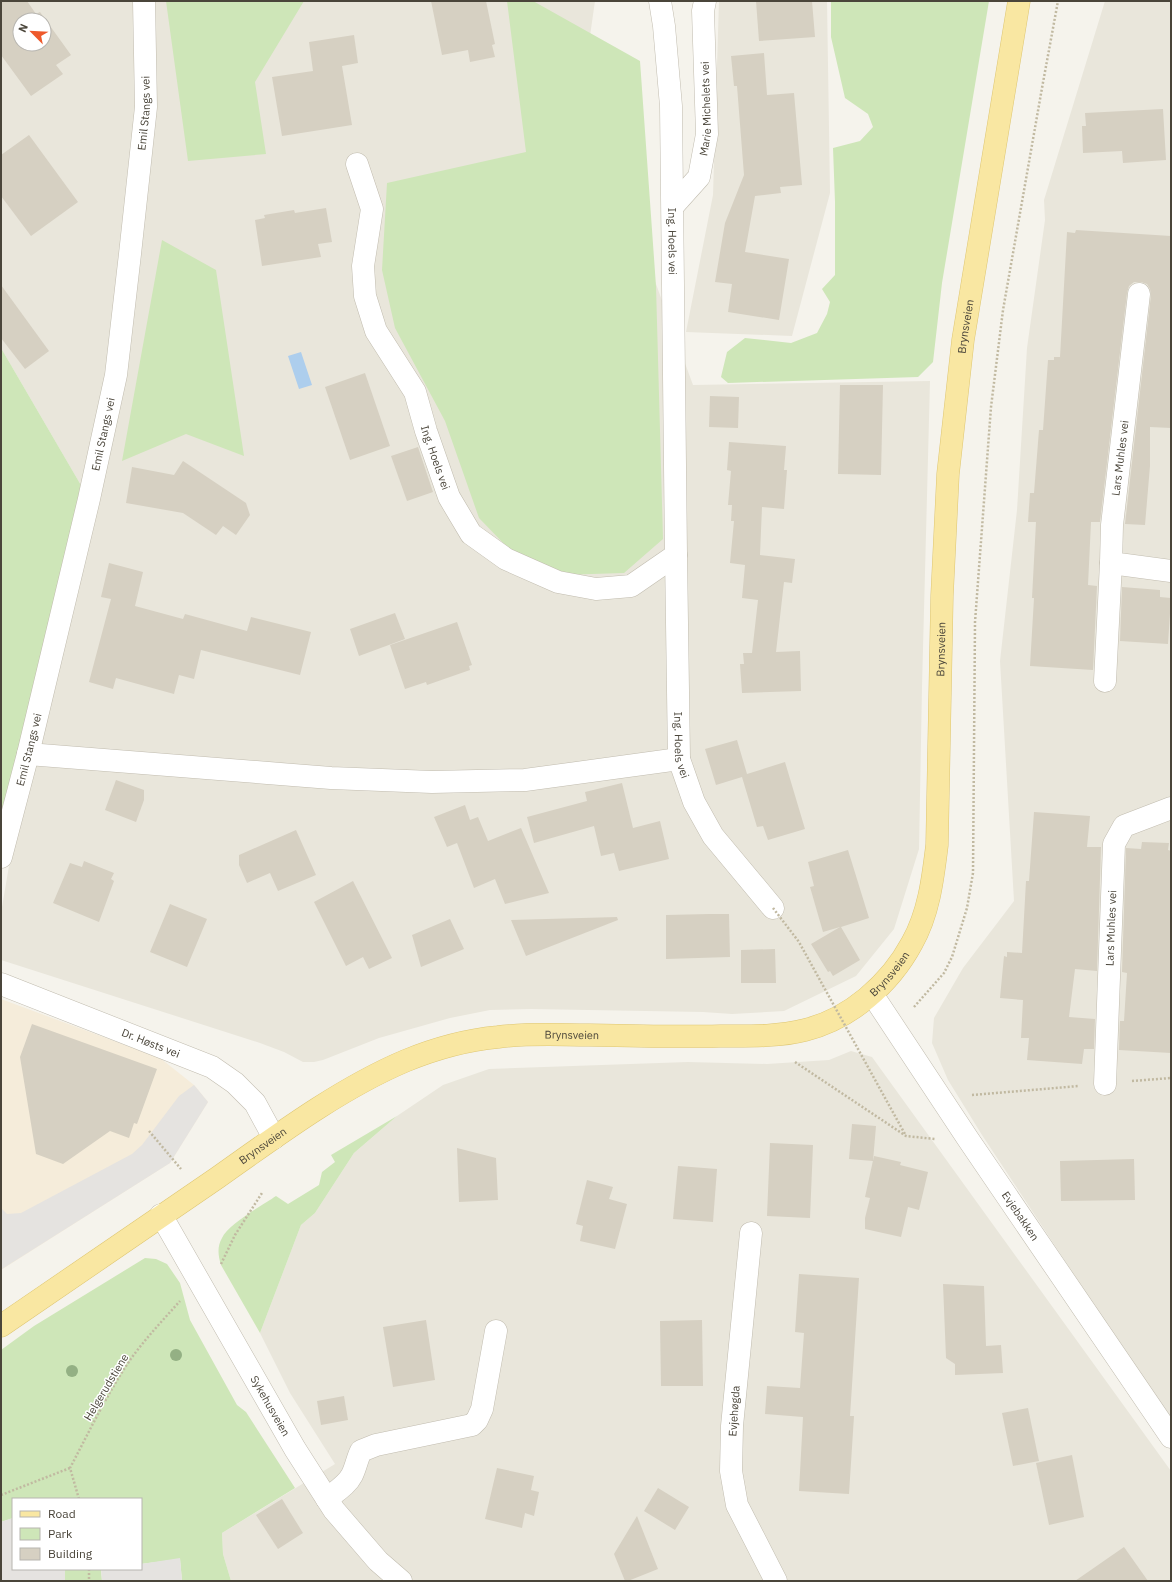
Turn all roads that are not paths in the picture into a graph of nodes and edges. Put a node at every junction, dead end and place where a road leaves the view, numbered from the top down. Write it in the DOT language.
graph roads {
  1 [pos="144,1"];
  2 [pos="660,1"];
  3 [pos="705,1"];
  4 [pos="1020,1"];
  5 [pos="357,164"];
  6 [pos="673,206"];
  7 [pos="1139,294"];
  8 [pos="676,555"];
  9 [pos="1111,563"];
  10 [pos="1171,571"];
  11 [pos="1105,681"];
  12 [pos="28,754"];
  13 [pos="679,759"];
  14 [pos="1171,808"];
  15 [pos="1,858"];
  16 [pos="773,908"];
  17 [pos="1,984"];
  18 [pos="872,994"];
  19 [pos="1105,1084"];
  20 [pos="274,1138"];
  21 [pos="161,1215"];
  22 [pos="751,1233"];
  23 [pos="1,1326"];
  24 [pos="496,1331"];
  25 [pos="1171,1437"];
  26 [pos="327,1499"];
  27 [pos="400,1581"];
  28 [pos="776,1581"];
  1 -- 12 [label="street, Emil Stangs vei"];
  2 -- 6 [label="street, Ing. Hoels vei"];
  3 -- 6 [label="street, Marie Michelets vei"];
  4 -- 18 [label="main road, Brynsveien"];
  5 -- 8 [label="street, Ing. Hoels vei"];
  6 -- 8 [label="street, Ing. Hoels vei"];
  7 -- 9 [label="street, Lars Muhles vei"];
  8 -- 13 [label="street, Ing. Hoels vei"];
  9 -- 10 [label="street"];
  9 -- 11 [label="street, Lars Muhles vei"];
  12 -- 13 [label="street"];
  12 -- 15 [label="street, Emil Stangs vei"];
  13 -- 16 [label="street, Ing. Hoels vei"];
  14 -- 19 [label="street, Lars Muhles vei"];
  17 -- 20 [label="street, Dr. Høsts vei"];
  18 -- 20 [label="main road, Brynsveien"];
  18 -- 25 [label="street, Evjebakken"];
  20 -- 21 [label="main road, Brynsveien"];
  21 -- 23 [label="main road, Brynsveien"];
  21 -- 26 [label="street, Sykehusveien"];
  22 -- 28 [label="street, Evjehøgda"];
  24 -- 26 [label="street"];
  26 -- 27 [label="street, Sykehusveien"];
}
